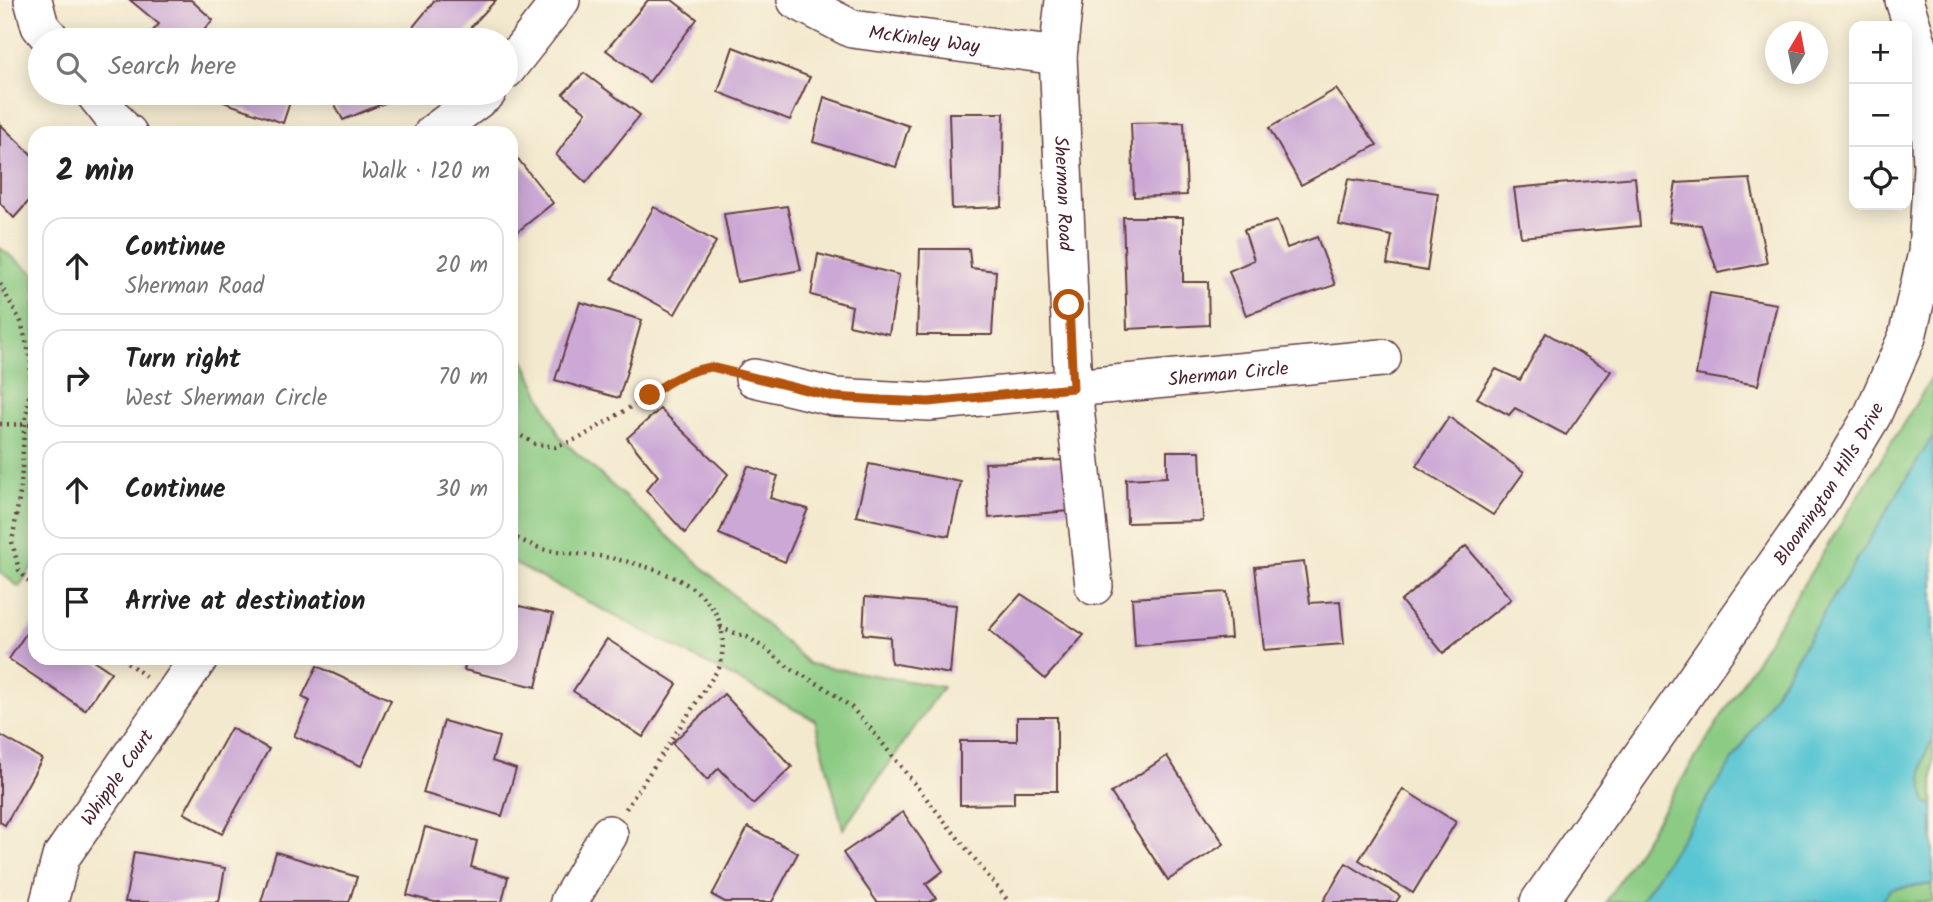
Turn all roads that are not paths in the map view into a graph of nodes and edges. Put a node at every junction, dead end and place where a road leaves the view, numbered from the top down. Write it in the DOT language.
graph roads {
  1 [pos="33,0"];
  2 [pos="561,0"];
  3 [pos="796,0"];
  4 [pos="1064,0"];
  5 [pos="1904,0"];
  6 [pos="42,28"];
  7 [pos="518,55"];
  8 [pos="1058,56"];
  9 [pos="104,105"];
  10 [pos="471,105"];
  11 [pos="120,126"];
  12 [pos="442,126"];
  13 [pos="1382,358"];
  14 [pos="754,378"];
  15 [pos="1073,388"];
  16 [pos="1094,586"];
  17 [pos="194,665"];
  18 [pos="609,834"];
  19 [pos="49,902"];
  20 [pos="569,902"];
  21 [pos="1539,902"];
  1 -- 6 [label="street"];
  2 -- 7 [label="street"];
  3 -- 8 [label="street, McKinley Way"];
  4 -- 8 [label="street, Sherman Road"];
  5 -- 21 [label="street, Bloomington Hills Drive"];
  8 -- 15 [label="street, Sherman Road"];
  9 -- 11 [label="street"];
  10 -- 12 [label="street"];
  13 -- 15 [label="street, Sherman Circle"];
  14 -- 15 [label="street, Sherman Circle"];
  15 -- 16 [label="street, Sherman Road"];
  17 -- 19 [label="street, Whipple Court"];
  18 -- 20 [label="street"];
}
